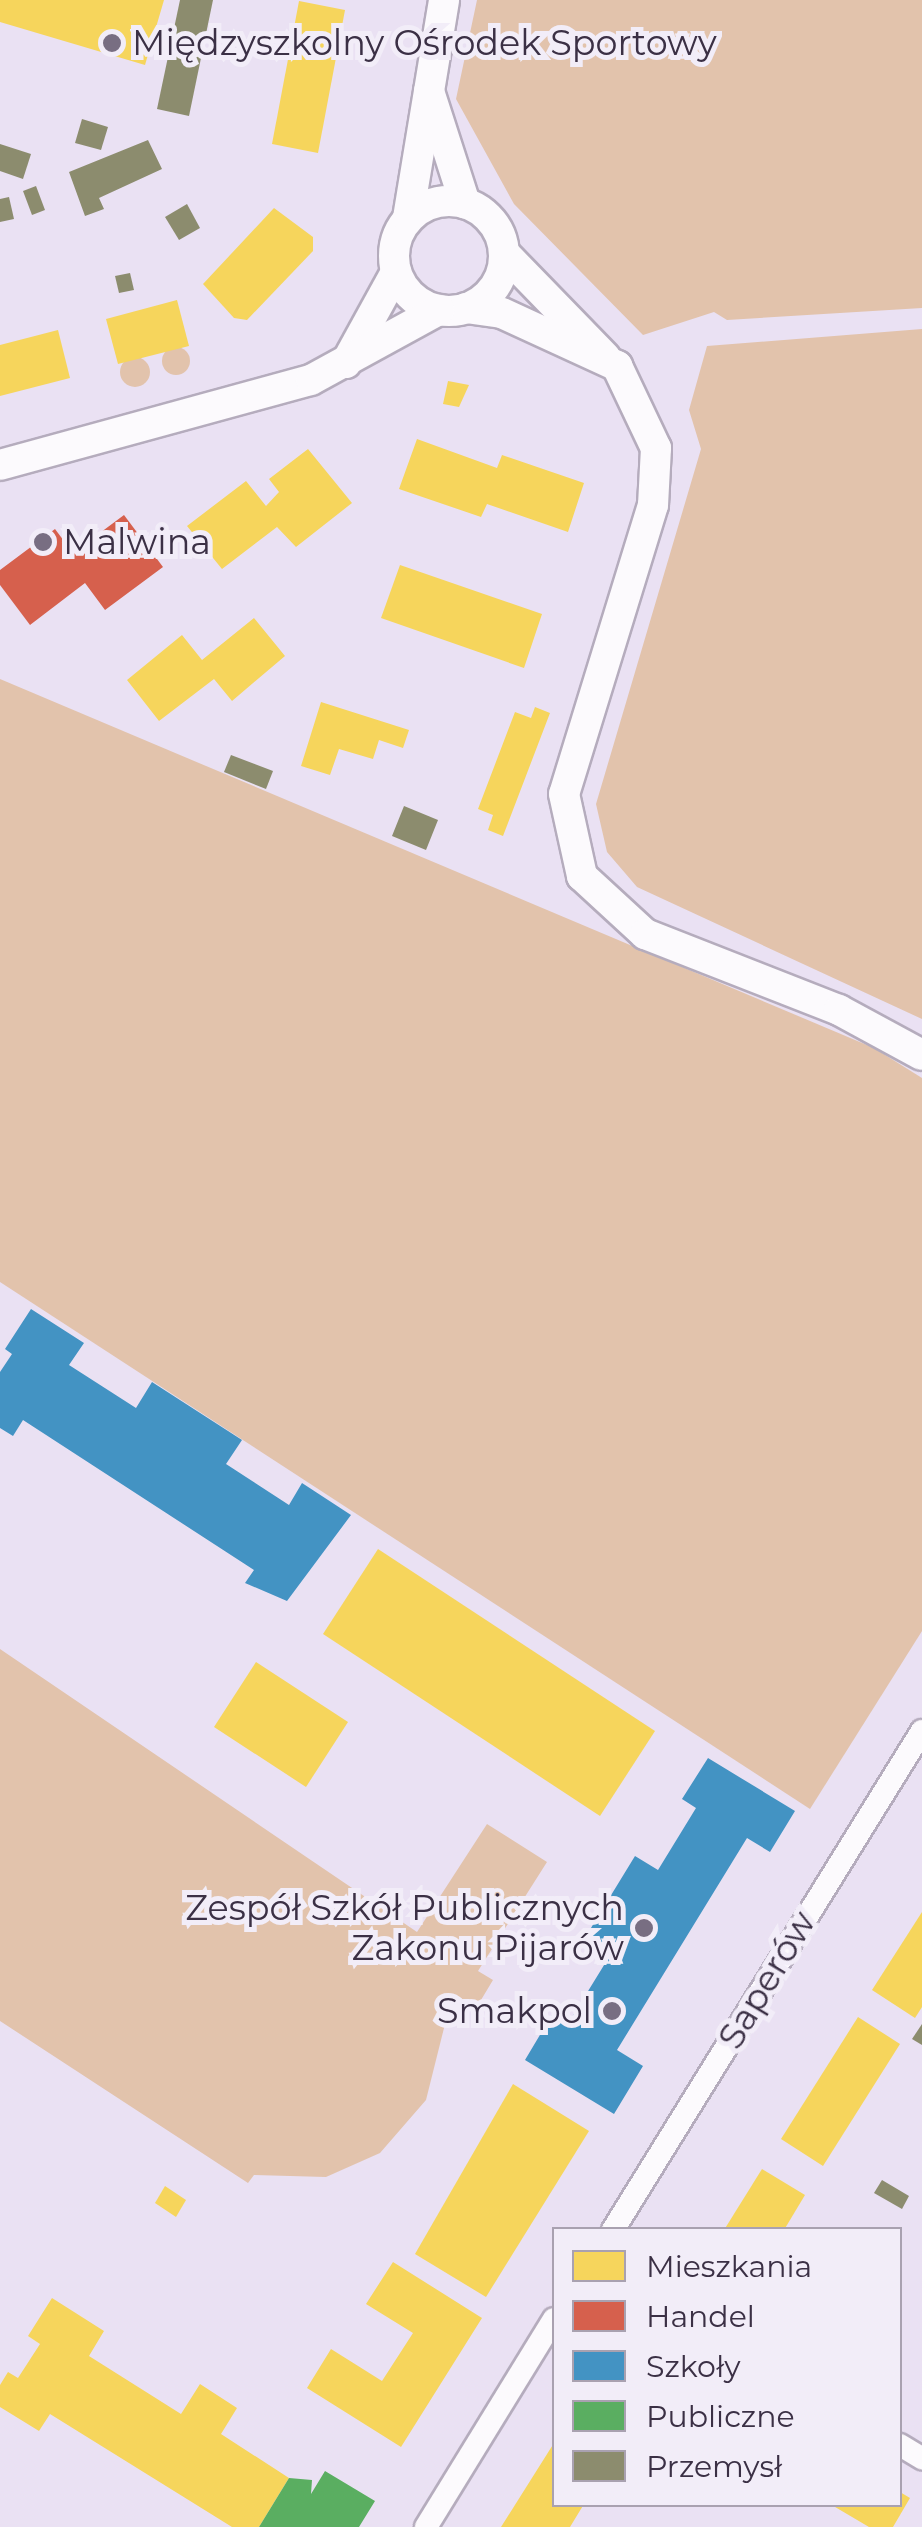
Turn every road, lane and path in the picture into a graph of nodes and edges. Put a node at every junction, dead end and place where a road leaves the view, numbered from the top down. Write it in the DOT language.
graph roads {
  1 [pos="444,0"];
  2 [pos="427,83"];
  3 [pos="465,203"];
  4 [pos="408,218"];
  5 [pos="504,253"];
  6 [pos="396,272"];
  7 [pos="453,309"];
  8 [pos="607,359"];
  9 [pos="346,363"];
  10 [pos="0,466"];
  11 [pos="922,1055"];
  12 [pos="922,1731"];
  13 [pos="614,2227"];
  14 [pos="552,2323"];
  15 [pos="426,2527"];
  1 -- 2 [label="street"];
  2 -- 3 [label="street"];
  2 -- 4 [label="street"];
  3 -- 4 [label="street"];
  3 -- 5 [label="street"];
  4 -- 6 [label="street"];
  5 -- 7 [label="street"];
  5 -- 8 [label="street"];
  6 -- 7 [label="street"];
  6 -- 9 [label="street"];
  7 -- 8 [label="street"];
  7 -- 9 [label="street"];
  8 -- 11 [label="street"];
  9 -- 10 [label="street"];
  12 -- 13 [label="street, Saperów"];
  14 -- 15 [label="street"];
}
